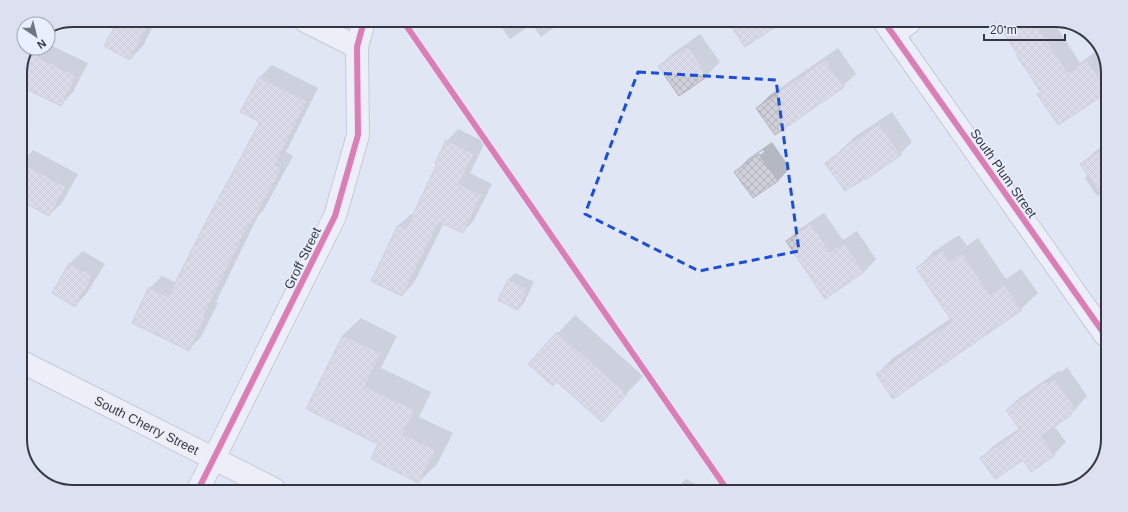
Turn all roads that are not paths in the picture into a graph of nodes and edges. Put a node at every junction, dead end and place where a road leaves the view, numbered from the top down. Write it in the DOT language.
graph roads {
  1 [pos="317,27"];
  2 [pos="362,27"];
  3 [pos="896,27"];
  4 [pos="356,47"];
  5 [pos="1101,329"];
  6 [pos="27,365"];
  7 [pos="214,459"];
  8 [pos="201,485"];
  9 [pos="266,485"];
  1 -- 4 [label="street"];
  2 -- 4 [label="street, Groff Street"];
  3 -- 5 [label="street, South Plum Street"];
  4 -- 7 [label="street, Groff Street"];
  6 -- 7 [label="street, South Cherry Street"];
  7 -- 8 [label="street, Groff Street"];
  7 -- 9 [label="street, South Cherry Street"];
}
